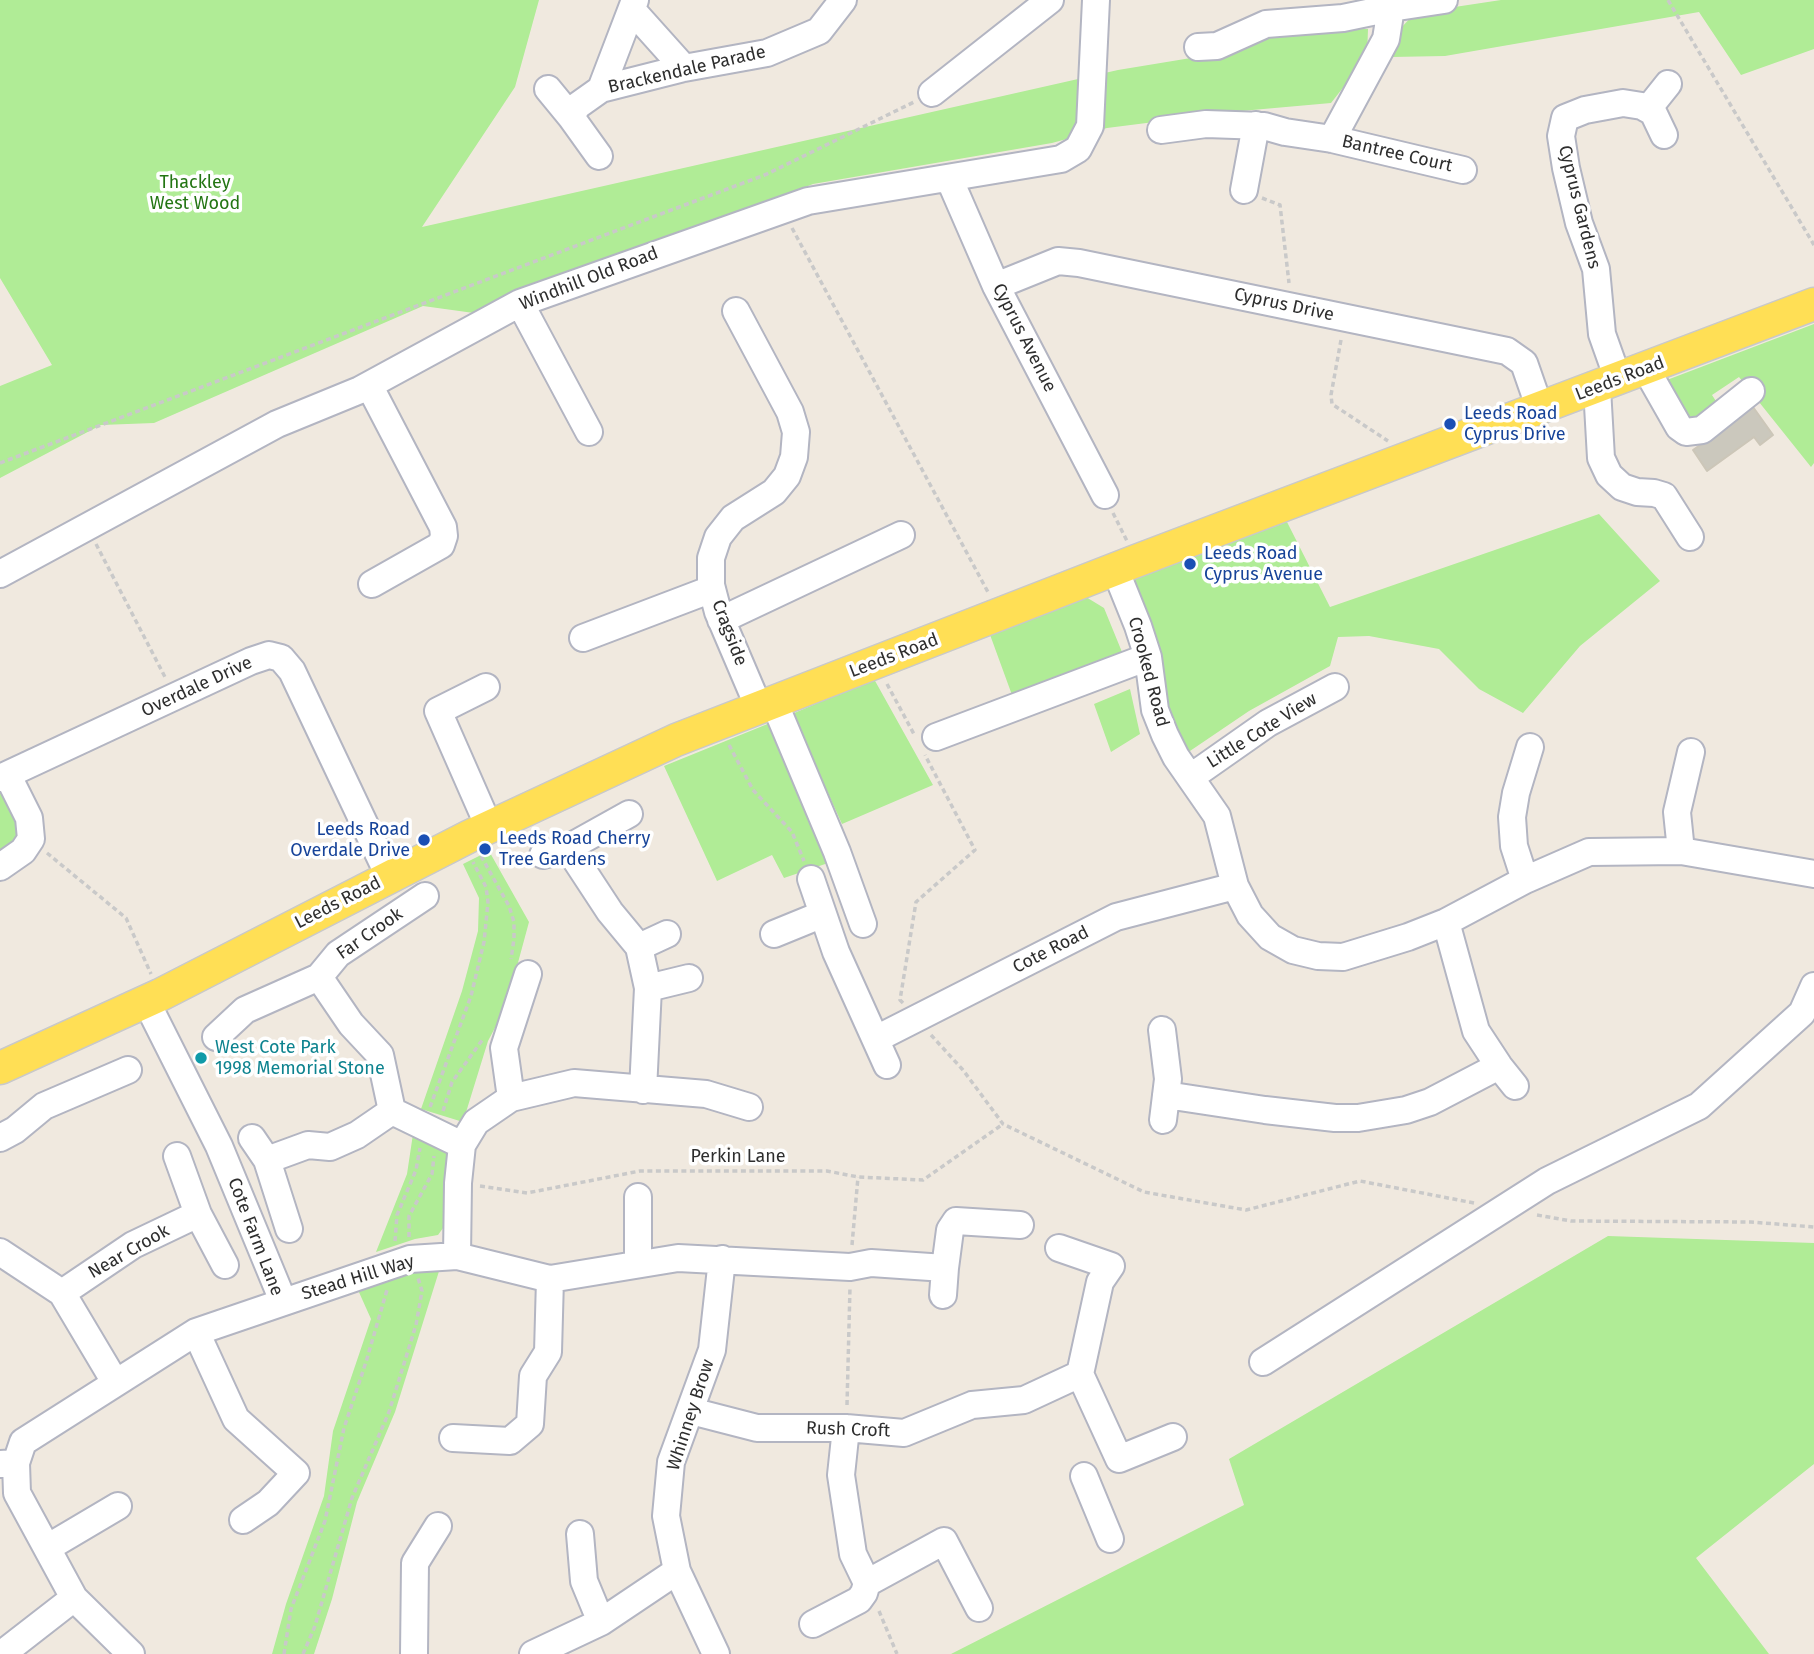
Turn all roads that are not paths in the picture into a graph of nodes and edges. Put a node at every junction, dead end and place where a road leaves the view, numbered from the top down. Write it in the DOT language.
graph roads {
  1 [pos="843,0"];
  2 [pos="1050,0"];
  3 [pos="1096,0"];
  4 [pos="1444,0"];
  5 [pos="1389,4"];
  6 [pos="634,5"];
  7 [pos="1198,47"];
  8 [pos="684,68"];
  9 [pos="1668,84"];
  10 [pos="548,89"];
  11 [pos="601,89"];
  12 [pos="932,93"];
  13 [pos="1648,109"];
  14 [pos="571,117"];
  15 [pos="1256,125"];
  16 [pos="1161,130"];
  17 [pos="1664,135"];
  18 [pos="1332,139"];
  19 [pos="599,156"];
  20 [pos="1463,170"];
  21 [pos="949,178"];
  22 [pos="1244,190"];
  23 [pos="996,286"];
  24 [pos="520,303"];
  25 [pos="1813,305"];
  26 [pos="736,311"];
  27 [pos="1620,378"];
  28 [pos="369,386"];
  29 [pos="1751,391"];
  30 [pos="1540,409"];
  31 [pos="589,432"];
  32 [pos="1105,495"];
  33 [pos="901,535"];
  34 [pos="1690,537"];
  35 [pos="1126,565"];
  36 [pos="0,574"];
  37 [pos="372,584"];
  38 [pos="712,589"];
  39 [pos="721,620"];
  40 [pos="583,638"];
  41 [pos="1148,657"];
  42 [pos="486,687"];
  43 [pos="1335,687"];
  44 [pos="766,705"];
  45 [pos="936,737"];
  46 [pos="1530,747"];
  47 [pos="1691,752"];
  48 [pos="4,777"];
  49 [pos="1191,777"];
  50 [pos="629,814"];
  51 [pos="489,827"];
  52 [pos="568,848"];
  53 [pos="1681,851"];
  54 [pos="543,856"];
  55 [pos="0,867"];
  56 [pos="1814,874"];
  57 [pos="389,876"];
  58 [pos="811,879"];
  59 [pos="1525,880"];
  60 [pos="1236,886"];
  61 [pos="425,896"];
  62 [pos="823,914"];
  63 [pos="1446,922"];
  64 [pos="863,924"];
  65 [pos="667,934"];
  66 [pos="774,934"];
  67 [pos="639,947"];
  68 [pos="528,974"];
  69 [pos="319,976"];
  70 [pos="689,978"];
  71 [pos="1814,986"];
  72 [pos="648,988"];
  73 [pos="153,998"];
  74 [pos="1162,1030"];
  75 [pos="216,1037"];
  76 [pos="876,1039"];
  77 [pos="887,1065"];
  78 [pos="0,1068"];
  79 [pos="128,1070"];
  80 [pos="643,1090"];
  81 [pos="511,1098"];
  82 [pos="749,1107"];
  83 [pos="392,1111"];
  84 [pos="7,1134"];
  85 [pos="462,1145"];
  86 [pos="177,1156"];
  87 [pos="638,1197"];
  88 [pos="198,1214"];
  89 [pos="1020,1225"];
  90 [pos="289,1229"];
  91 [pos="1059,1248"];
  92 [pos="0,1252"];
  93 [pos="457,1255"];
  94 [pos="722,1259"];
  95 [pos="638,1263"];
  96 [pos="225,1265"];
  97 [pos="945,1268"];
  98 [pos="550,1279"];
  99 [pos="62,1293"];
  100 [pos="943,1295"];
  101 [pos="283,1301"];
  102 [pos="196,1332"];
  103 [pos="1263,1362"];
  104 [pos="1080,1374"];
  105 [pos="116,1382"];
  106 [pos="691,1411"];
  107 [pos="846,1429"];
  108 [pos="1173,1437"];
  109 [pos="453,1438"];
  110 [pos="1119,1460"];
  111 [pos="8,1463"];
  112 [pos="118,1506"];
  113 [pos="243,1520"];
  114 [pos="438,1527"];
  115 [pos="580,1534"];
  116 [pos="1110,1539"];
  117 [pos="47,1548"];
  118 [pos="677,1571"];
  119 [pos="867,1583"];
  120 [pos="74,1598"];
  121 [pos="979,1608"];
  122 [pos="601,1622"];
  123 [pos="813,1625"];
  124 [pos="1,1654"];
  125 [pos="131,1654"];
  126 [pos="414,1654"];
  127 [pos="533,1654"];
  128 [pos="716,1654"];
  1 -- 8 [label="street, Brackendale Parade"];
  2 -- 12 [label="street"];
  3 -- 21 [label="street, Windhill Old Road"];
  4 -- 5 [label="street"];
  5 -- 7 [label="street"];
  5 -- 18 [label="street, Bantree Court"];
  6 -- 8 [label="street"];
  6 -- 11 [label="street"];
  8 -- 11 [label="street, Brackendale Parade"];
  9 -- 13 [label="street"];
  10 -- 14 [label="street"];
  11 -- 14 [label="street, Brackendale Parade"];
  13 -- 17 [label="street"];
  13 -- 27 [label="street, Cyprus Gardens"];
  14 -- 19 [label="street"];
  15 -- 16 [label="street, Bantree Court"];
  15 -- 18 [label="street, Bantree Court"];
  15 -- 22 [label="street"];
  18 -- 20 [label="street, Bantree Court"];
  21 -- 23 [label="street, Cyprus Avenue"];
  21 -- 24 [label="street, Windhill Old Road"];
  23 -- 30 [label="street, Cyprus Drive"];
  23 -- 32 [label="street, Cyprus Avenue"];
  24 -- 28 [label="street, Windhill Old Road"];
  24 -- 31 [label="street"];
  25 -- 27 [label="main road, Leeds Road"];
  26 -- 38 [label="street, Cragside"];
  27 -- 29 [label="street"];
  27 -- 30 [label="main road, Leeds Road"];
  27 -- 34 [label="street"];
  28 -- 36 [label="street, Windhill Old Road"];
  28 -- 37 [label="street"];
  30 -- 35 [label="main road, Leeds Road"];
  33 -- 39 [label="street"];
  35 -- 41 [label="street, Crooked Road"];
  35 -- 44 [label="main road, Leeds Road"];
  38 -- 39 [label="street, Cragside"];
  38 -- 40 [label="street"];
  39 -- 44 [label="street, Cragside"];
  41 -- 45 [label="street"];
  41 -- 49 [label="street, Crooked Road"];
  42 -- 51 [label="street"];
  43 -- 49 [label="street, Little Cote View"];
  44 -- 51 [label="main road, Leeds Road"];
  44 -- 64 [label="street, Cragside"];
  46 -- 59 [label="street"];
  47 -- 53 [label="street"];
  48 -- 55 [label="street"];
  48 -- 57 [label="street, Overdale Drive"];
  49 -- 60 [label="street, Crooked Road"];
  50 -- 52 [label="street"];
  51 -- 57 [label="main road, Leeds Road"];
  52 -- 54 [label="street"];
  52 -- 67 [label="street"];
  53 -- 56 [label="street, Crooked Road"];
  53 -- 59 [label="street, Crooked Road"];
  57 -- 73 [label="main road, Leeds Road"];
  58 -- 62 [label="street"];
  59 -- 63 [label="street, Crooked Road"];
  60 -- 63 [label="street, Crooked Road"];
  60 -- 76 [label="street, Cote Road"];
  61 -- 69 [label="street, Far Crook"];
  62 -- 66 [label="street"];
  62 -- 76 [label="street"];
  63 -- 74 [label="street"];
  65 -- 67 [label="street"];
  67 -- 72 [label="street"];
  68 -- 81 [label="street"];
  69 -- 75 [label="street, Far Crook"];
  69 -- 83 [label="street"];
  70 -- 72 [label="street"];
  71 -- 103 [label="street"];
  72 -- 80 [label="street"];
  73 -- 78 [label="main road, Leeds Road"];
  73 -- 101 [label="street, Cote Farm Lane"];
  76 -- 77 [label="street"];
  79 -- 84 [label="street"];
  80 -- 81 [label="street"];
  80 -- 82 [label="street"];
  81 -- 85 [label="street"];
  83 -- 85 [label="street"];
  83 -- 90 [label="street"];
  85 -- 93 [label="street"];
  86 -- 88 [label="street"];
  87 -- 95 [label="street"];
  88 -- 96 [label="street"];
  88 -- 99 [label="street, Near Crook"];
  89 -- 97 [label="street"];
  91 -- 104 [label="street"];
  92 -- 99 [label="street"];
  93 -- 98 [label="street, Stead Hill Way"];
  93 -- 101 [label="street, Stead Hill Way"];
  94 -- 95 [label="street, Stead Hill Way"];
  94 -- 97 [label="street, Stead Hill Way"];
  94 -- 106 [label="street, Whinney Brow"];
  95 -- 98 [label="street, Stead Hill Way"];
  97 -- 100 [label="street"];
  98 -- 109 [label="street"];
  99 -- 105 [label="street"];
  101 -- 102 [label="street, Cote Farm Lane"];
  102 -- 105 [label="street, Cote Farm Lane"];
  102 -- 113 [label="street"];
  104 -- 107 [label="street, Rush Croft"];
  104 -- 110 [label="street"];
  105 -- 111 [label="street, Cote Farm Lane"];
  106 -- 107 [label="street, Rush Croft"];
  106 -- 118 [label="street, Whinney Brow"];
  107 -- 119 [label="street"];
  108 -- 110 [label="street"];
  110 -- 116 [label="street"];
  111 -- 117 [label="street, Cote Farm Lane"];
  112 -- 117 [label="street"];
  114 -- 126 [label="street"];
  115 -- 122 [label="street"];
  117 -- 120 [label="street, Cote Farm Lane"];
  118 -- 122 [label="street"];
  118 -- 128 [label="street, Whinney Brow"];
  119 -- 121 [label="street"];
  119 -- 123 [label="street"];
  120 -- 124 [label="street"];
  120 -- 125 [label="street, Cote Farm Lane"];
  122 -- 127 [label="street"];
}
